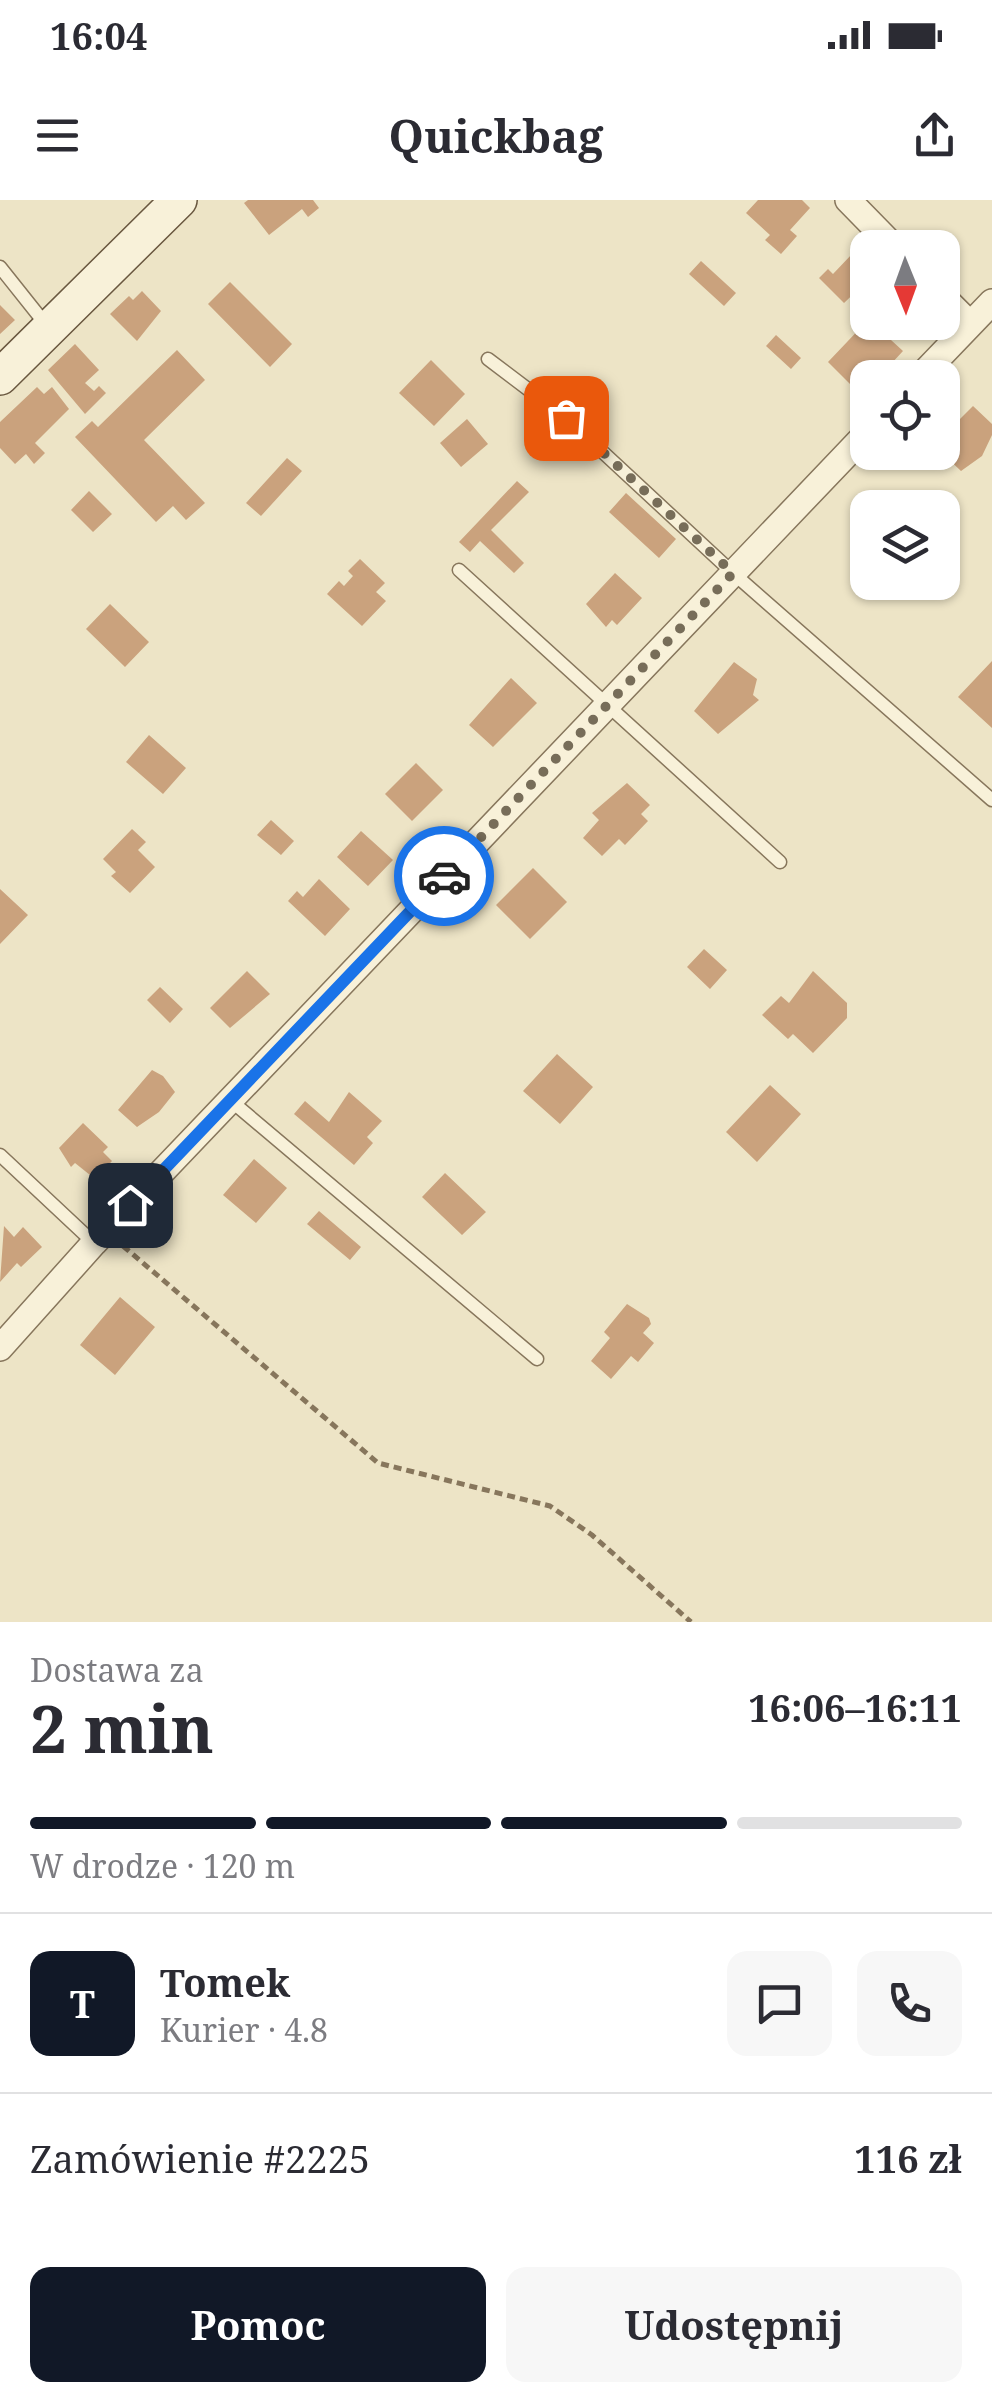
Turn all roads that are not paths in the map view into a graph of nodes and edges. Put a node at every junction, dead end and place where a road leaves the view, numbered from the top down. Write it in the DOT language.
graph roads {
  1 [pos="179,200"];
  2 [pos="848,200"];
  3 [pos="877,230"];
  4 [pos="0,268"];
  5 [pos="992,302"];
  6 [pos="960,314"];
  7 [pos="970,324"];
  8 [pos="49,328"];
  9 [pos="488,360"];
  10 [pos="937,360"];
  11 [pos="0,376"];
  12 [pos="850,451"];
  13 [pos="459,570"];
  14 [pos="733,573"];
  15 [pos="606,706"];
  16 [pos="992,800"];
  17 [pos="780,862"];
  18 [pos="230,1100"];
  19 [pos="0,1155"];
  20 [pos="100,1237"];
  21 [pos="0,1348"];
  22 [pos="537,1359"];
  1 -- 8 [label="main road"];
  2 -- 3 [label="street"];
  4 -- 8 [label="lane"];
  5 -- 7 [label="street"];
  6 -- 7 [label="street"];
  7 -- 10 [label="street"];
  8 -- 11 [label="main road"];
  9 -- 14 [label="lane"];
  12 -- 14 [label="street"];
  13 -- 15 [label="lane"];
  14 -- 15 [label="street"];
  14 -- 16 [label="lane"];
  15 -- 17 [label="lane"];
  15 -- 18 [label="street"];
  18 -- 20 [label="street"];
  18 -- 22 [label="lane"];
  19 -- 20 [label="lane"];
  20 -- 21 [label="street"];
}
